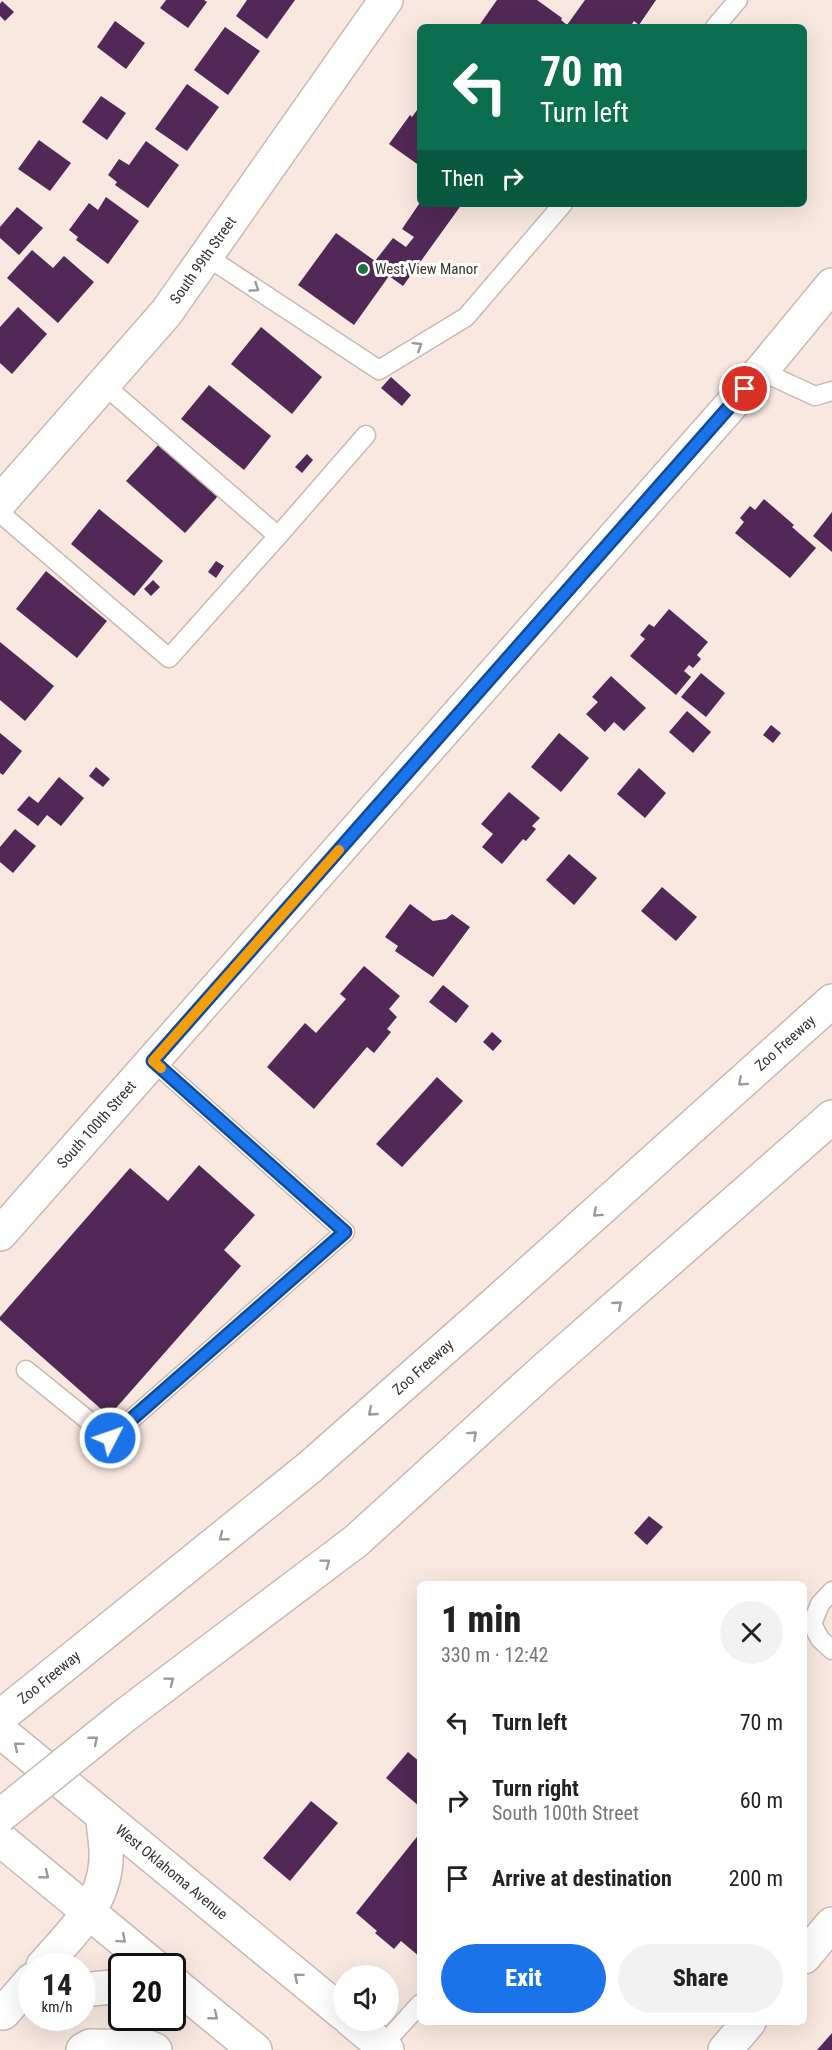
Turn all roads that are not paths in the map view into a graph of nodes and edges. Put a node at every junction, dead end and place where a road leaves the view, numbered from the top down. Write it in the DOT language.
graph roads {
  1 [pos="386,0"];
  2 [pos="738,0"];
  3 [pos="718,24"];
  4 [pos="560,207"];
  5 [pos="206,255"];
  6 [pos="832,285"];
  7 [pos="761,371"];
  8 [pos="103,384"];
  9 [pos="832,391"];
  10 [pos="366,435"];
  11 [pos="0,502"];
  12 [pos="0,513"];
  13 [pos="278,536"];
  14 [pos="832,1001"];
  15 [pos="153,1061"];
  16 [pos="832,1117"];
  17 [pos="0,1234"];
  18 [pos="26,1370"];
  19 [pos="832,1591"];
  20 [pos="832,1650"];
  21 [pos="0,1718"];
  22 [pos="0,1731"];
  23 [pos="102,1815"];
  24 [pos="0,1816"];
  25 [pos="0,1839"];
  26 [pos="90,1912"];
  27 [pos="832,1924"];
  28 [pos="54,1953"];
  29 [pos="138,1953"];
  30 [pos="807,1953"];
  31 [pos="186,1994"];
  32 [pos="333,2005"];
  33 [pos="417,2008"];
  34 [pos="746,2025"];
  35 [pos="364,2031"];
  36 [pos="385,2048"];
  37 [pos="83,2050"];
  38 [pos="155,2050"];
  39 [pos="255,2050"];
  40 [pos="725,2050"];
  1 -- 5 [label="main road, South 99th Street"];
  2 -- 3 [label="lane"];
  5 -- 4 [label="lane, one-way"];
  5 -- 8 [label="main road, South 99th Street"];
  6 -- 7 [label="main road, South 100th Street"];
  7 -- 9 [label="lane"];
  7 -- 15 [label="main road, South 100th Street"];
  8 -- 11 [label="main road, South 99th Street"];
  8 -- 13 [label="lane"];
  10 -- 13 [label="lane"];
  12 -- 13 [label="lane"];
  14 -- 21 [label="main road, Zoo Freeway, one-way"];
  15 -- 17 [label="main road, South 100th Street"];
  15 -- 18 [label="lane"];
  24 -- 16 [label="main road, one-way, bridge"];
  19 -- 20 [label="lane"];
  23 -- 22 [label="main road, West Oklahoma Avenue, one-way"];
  23 -- 26 [label="main road"];
  32 -- 23 [label="main road, West Oklahoma Avenue, one-way"];
  25 -- 26 [label="main road, one-way"];
  26 -- 28 [label="main road"];
  26 -- 29 [label="main road, one-way"];
  27 -- 30 [label="main road"];
  31 -- 39 [label="main road, one-way"];
  33 -- 36 [label="lane"];
  34 -- 40 [label="main road"];
  35 -- 36 [label="main road"];
  37 -- 38 [label="main road"];
}
